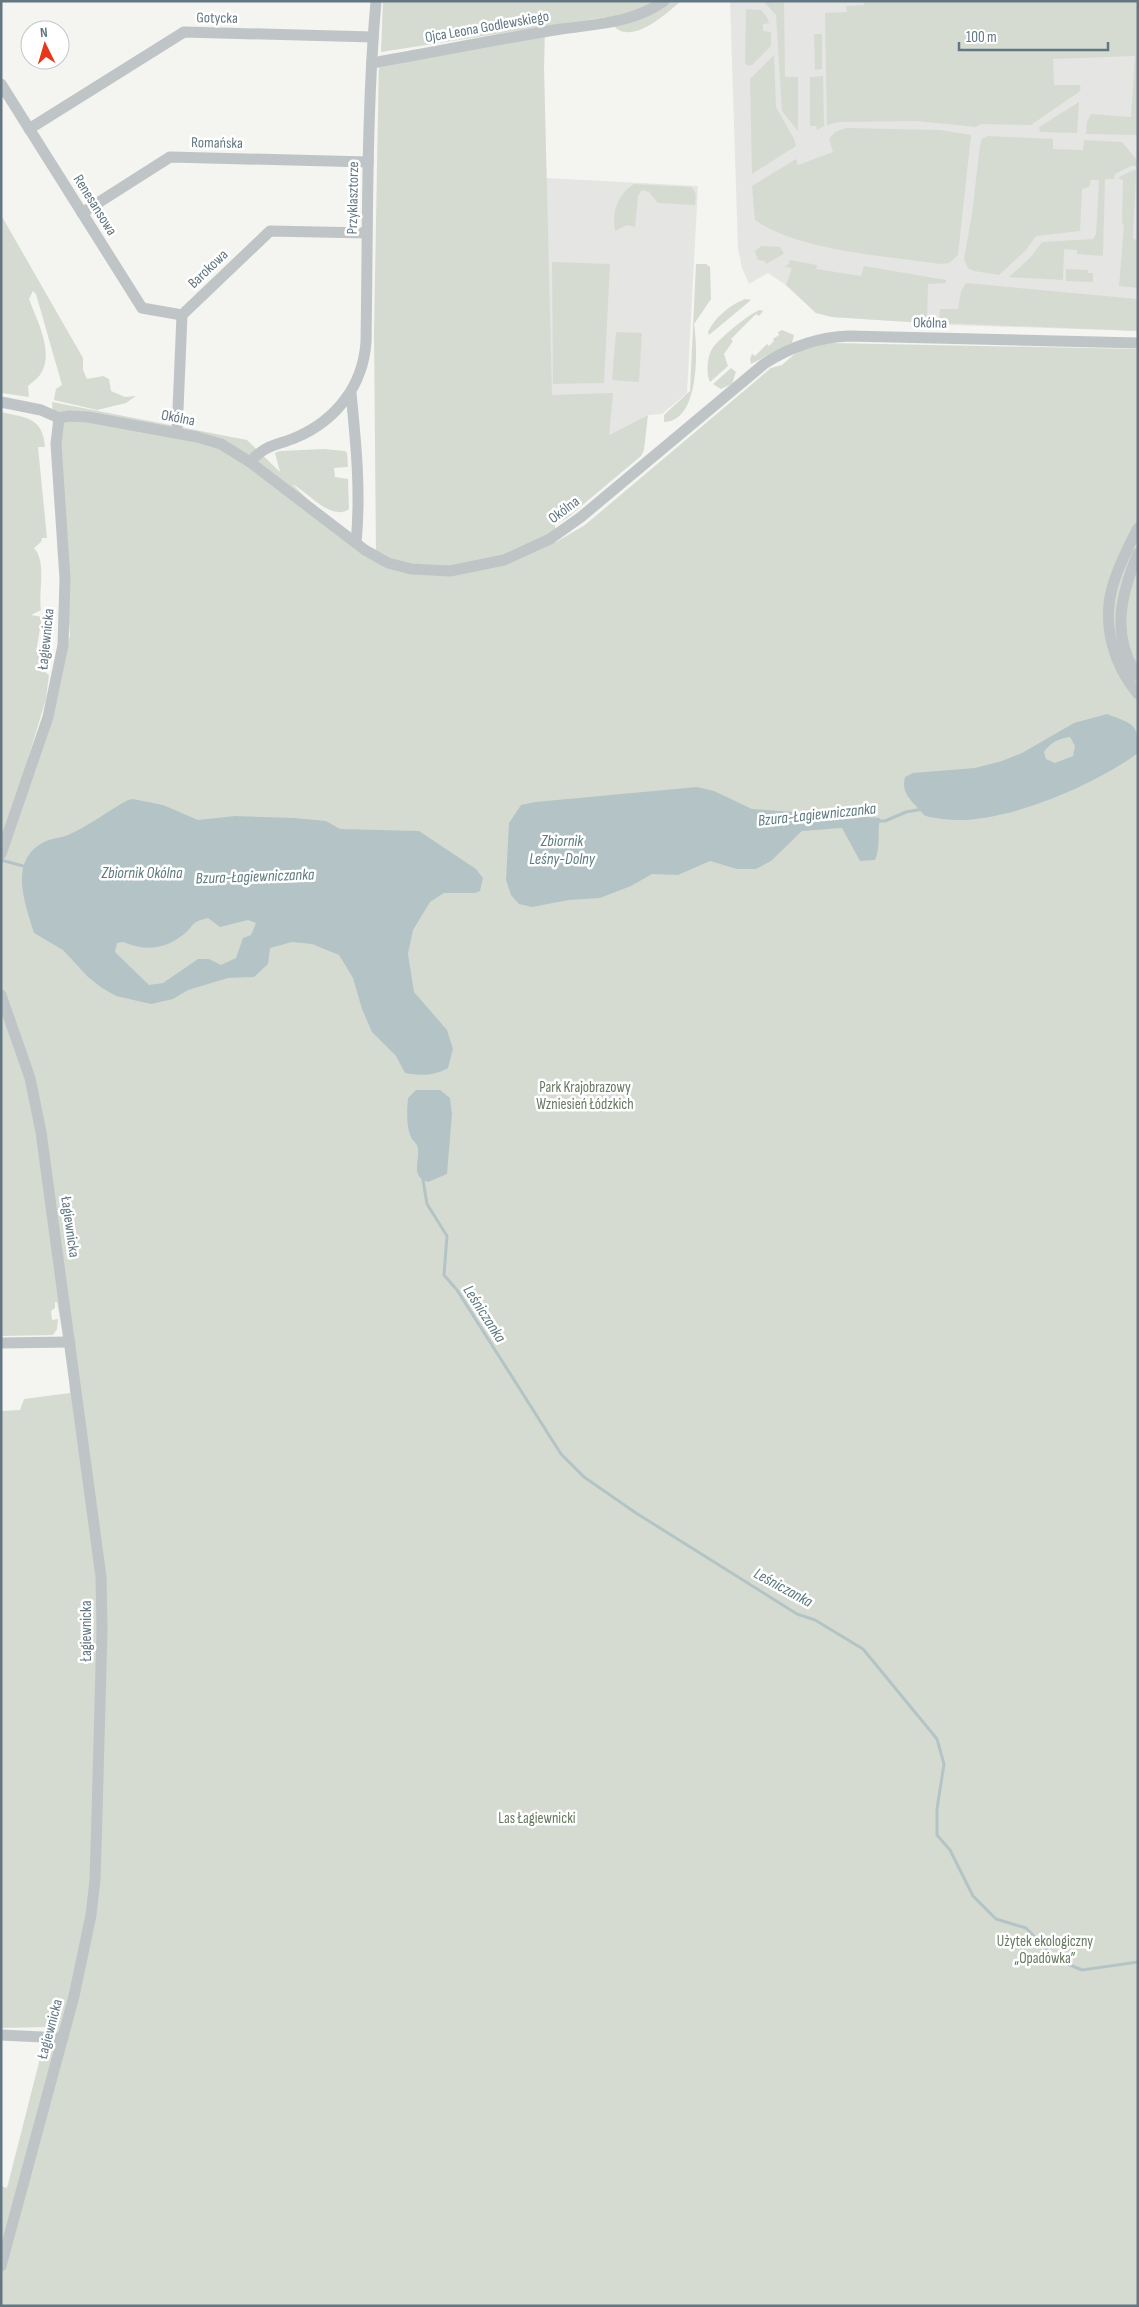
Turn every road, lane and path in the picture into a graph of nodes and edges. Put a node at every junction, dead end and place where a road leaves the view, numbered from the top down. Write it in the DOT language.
graph roads {
  1 [pos="376,1"];
  2 [pos="664,1"];
  3 [pos="373,37"];
  4 [pos="372,62"];
  5 [pos="1,84"];
  6 [pos="29,129"];
  7 [pos="368,162"];
  8 [pos="82,214"];
  9 [pos="366,233"];
  10 [pos="182,315"];
  11 [pos="1138,343"];
  12 [pos="351,393"];
  13 [pos="1,402"];
  14 [pos="59,418"];
  15 [pos="177,432"];
  16 [pos="250,462"];
  17 [pos="1138,528"];
  18 [pos="356,543"];
  19 [pos="1138,553"];
  20 [pos="1138,676"];
  21 [pos="1138,694"];
  22 [pos="2,851"];
  23 [pos="1,995"];
  24 [pos="70,1342"];
  25 [pos="1,1344"];
  26 [pos="1,2035"];
  27 [pos="63,2038"];
  28 [pos="1,2266"];
  1 -- 3 [label="street, Przyklasztorze"];
  2 -- 4 [label="street, Ojca Leona Godlewskiego"];
  3 -- 4 [label="street, Przyklasztorze"];
  3 -- 6 [label="street, Gotycka"];
  4 -- 7 [label="street, Przyklasztorze"];
  5 -- 6 [label="street, Renesansowa"];
  6 -- 8 [label="street, Renesansowa"];
  7 -- 8 [label="street, Romańska"];
  7 -- 9 [label="street, Przyklasztorze"];
  8 -- 10 [label="street, Renesansowa"];
  9 -- 10 [label="street, Barokowa"];
  9 -- 12 [label="street, Przyklasztorze"];
  10 -- 15 [label="street"];
  11 -- 18 [label="street, Okólna"];
  12 -- 16 [label="street, Przyklasztorze"];
  12 -- 18 [label="street, Przyklasztorze"];
  13 -- 14 [label="street, Okólna"];
  14 -- 15 [label="street, Okólna"];
  14 -- 22 [label="street, Łagiewnicka"];
  15 -- 16 [label="street, Okólna"];
  16 -- 18 [label="street, Okólna"];
  17 -- 21 [label="street"];
  19 -- 20 [label="street"];
  23 -- 24 [label="street, Łagiewnicka"];
  24 -- 25 [label="street"];
  24 -- 27 [label="street, Łagiewnicka"];
  26 -- 27 [label="street"];
  27 -- 28 [label="street, Łagiewnicka"];
}
